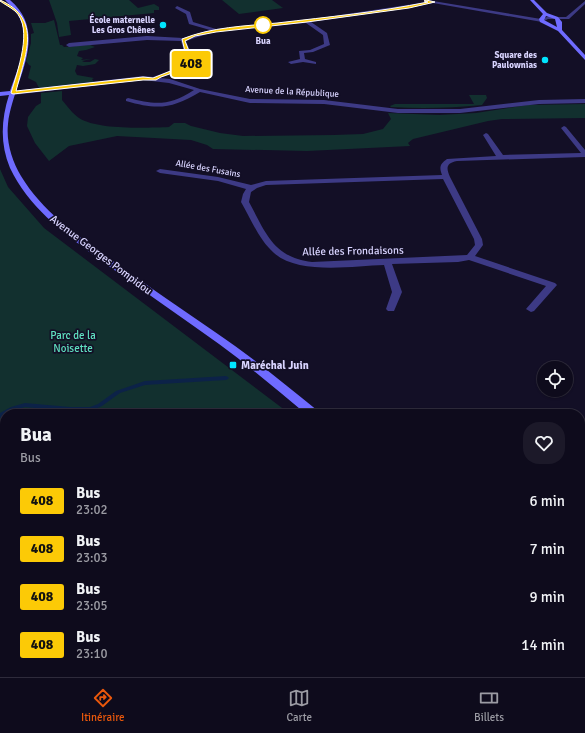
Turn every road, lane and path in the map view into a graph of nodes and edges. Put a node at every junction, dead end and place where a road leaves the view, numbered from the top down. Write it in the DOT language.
graph roads {
  1 [pos="0,0"];
  2 [pos="7,0"];
  3 [pos="426,0"];
  4 [pos="532,0"];
  5 [pos="433,2"];
  6 [pos="585,2"];
  7 [pos="177,7"];
  8 [pos="16,11"];
  9 [pos="545,14"];
  10 [pos="557,18"];
  11 [pos="307,21"];
  12 [pos="542,21"];
  13 [pos="216,30"];
  14 [pos="560,30"];
  15 [pos="183,40"];
  16 [pos="69,45"];
  17 [pos="585,57"];
  18 [pos="303,60"];
  19 [pos="290,62"];
  20 [pos="314,63"];
  21 [pos="154,79"];
  22 [pos="199,90"];
  23 [pos="13,93"];
  24 [pos="0,94"];
  25 [pos="128,100"];
  26 [pos="585,101"];
  27 [pos="564,128"];
  28 [pos="486,135"];
  29 [pos="585,154"];
  30 [pos="500,157"];
  31 [pos="160,171"];
  32 [pos="446,177"];
  33 [pos="251,188"];
  34 [pos="470,257"];
  35 [pos="387,262"];
  36 [pos="391,309"];
  37 [pos="531,309"];
  38 [pos="294,398"];
  39 [pos="308,409"];
  40 [pos="310,409"];
  1 -- 8 [label="main road, Avenue Georges Pompidou"];
  2 -- 8 [label="main road, Avenue Georges Pompidou"];
  3 -- 5 [label="street"];
  4 -- 9 [label="main road"];
  5 -- 11 [label="street"];
  5 -- 12 [label="street"];
  6 -- 10 [label="street"];
  7 -- 13 [label="street"];
  8 -- 23 [label="main road, Avenue Georges Pompidou"];
  9 -- 10 [label="main road"];
  9 -- 12 [label="main road"];
  10 -- 12 [label="street"];
  10 -- 14 [label="main road"];
  11 -- 13 [label="street"];
  11 -- 18 [label="street"];
  12 -- 14 [label="main road"];
  13 -- 15 [label="street"];
  14 -- 17 [label="main road"];
  15 -- 16 [label="street"];
  15 -- 21 [label="street"];
  18 -- 19 [label="street"];
  18 -- 20 [label="street"];
  21 -- 22 [label="street, Avenue de la République"];
  21 -- 23 [label="street, Avenue de la République"];
  22 -- 25 [label="street"];
  22 -- 26 [label="street, Avenue de la République"];
  23 -- 24 [label="main road, Avenue de la République"];
  23 -- 38 [label="main road, Avenue Georges Pompidou"];
  27 -- 29 [label="street"];
  28 -- 30 [label="street"];
  29 -- 30 [label="street"];
  30 -- 32 [label="street"];
  31 -- 33 [label="street, Allée des Fusains"];
  32 -- 33 [label="street"];
  32 -- 34 [label="street"];
  33 -- 35 [label="street, Allée des Frondaisons"];
  34 -- 35 [label="street, Allée des Frondaisons"];
  34 -- 37 [label="street"];
  35 -- 36 [label="street"];
  38 -- 39 [label="main road, Avenue Georges Pompidou"];
  38 -- 40 [label="main road, Avenue Georges Pompidou"];
}
